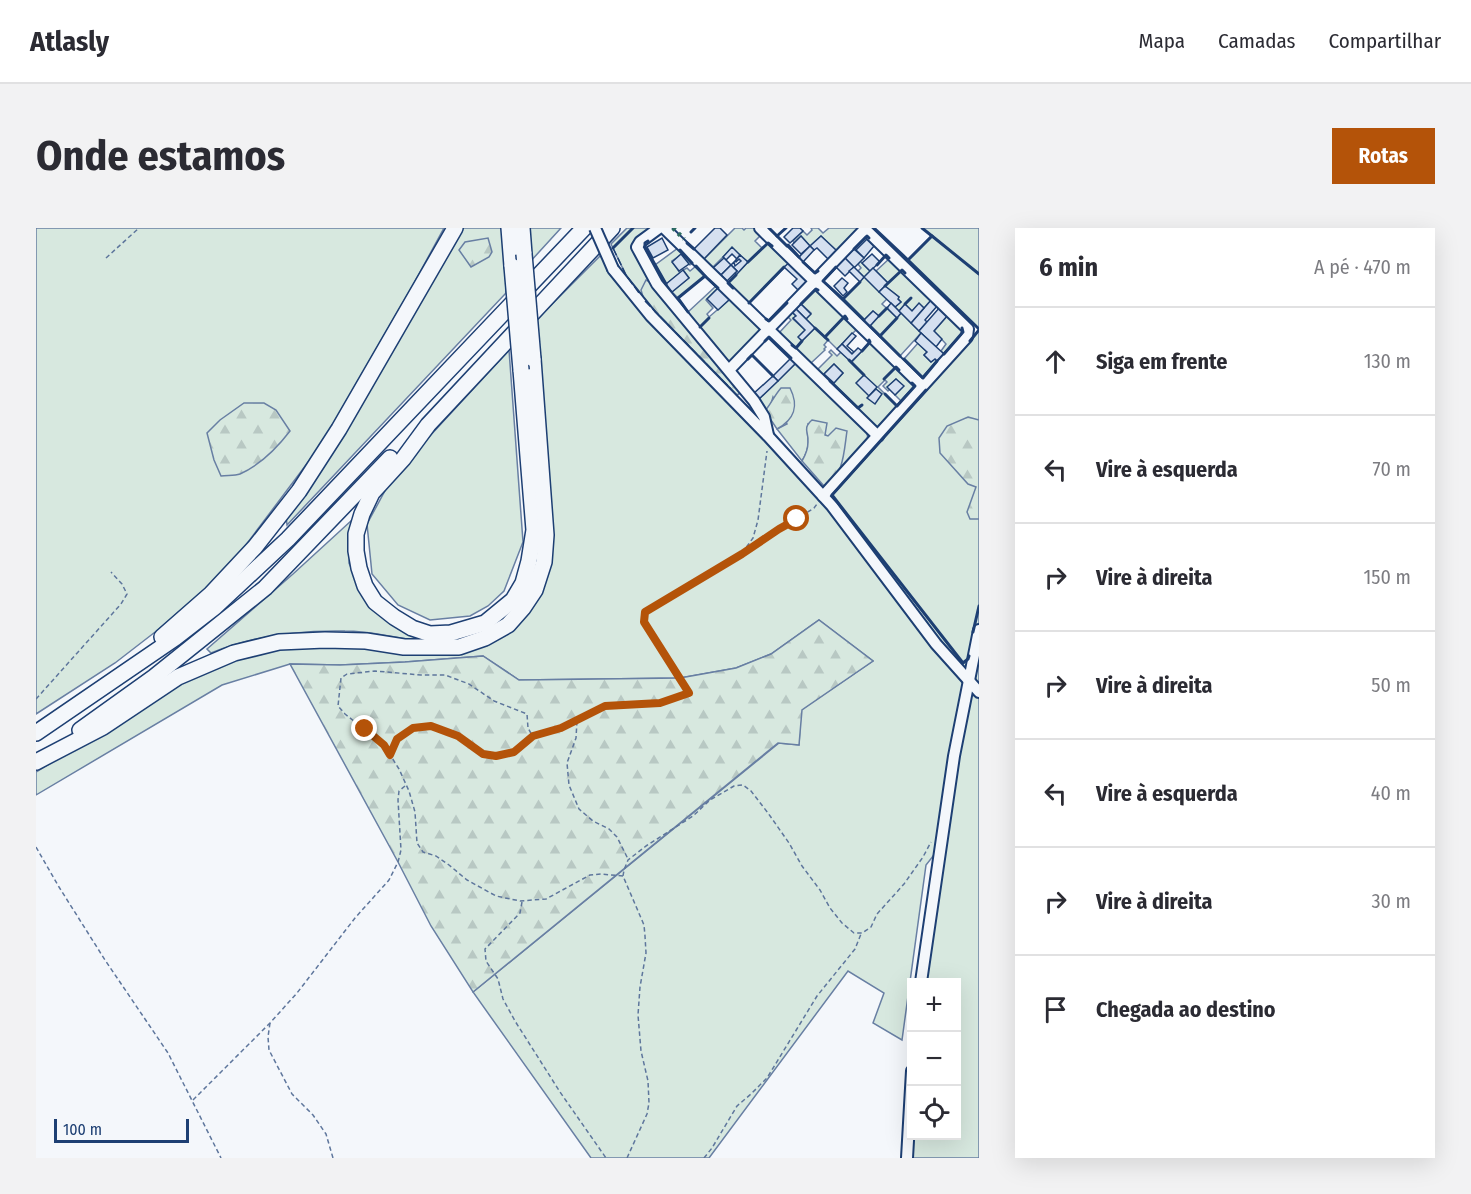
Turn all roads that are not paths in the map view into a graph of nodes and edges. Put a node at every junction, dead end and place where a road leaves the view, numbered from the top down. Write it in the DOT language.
graph roads {
  1 [pos="455,228"];
  2 [pos="509,228"];
  3 [pos="522,228"];
  4 [pos="584,228"];
  5 [pos="596,228"];
  6 [pos="612,228"];
  7 [pos="659,228"];
  8 [pos="664,228"];
  9 [pos="760,228"];
  10 [pos="865,229"];
  11 [pos="814,281"];
  12 [pos="770,330"];
  13 [pos="729,370"];
  14 [pos="922,386"];
  15 [pos="428,425"];
  16 [pos="768,436"];
  17 [pos="878,436"];
  18 [pos="823,496"];
  19 [pos="979,630"];
  20 [pos="968,681"];
  21 [pos="108,685"];
  22 [pos="979,692"];
  23 [pos="36,733"];
  24 [pos="36,762"];
  25 [pos="922,978"];
  26 [pos="911,1086"];
  27 [pos="907,1158"];
  1 -- 21 [label="highway"];
  2 -- 15 [label="highway, bridge"];
  3 -- 24 [label="highway, bridge"];
  4 -- 21 [label="highway"];
  5 -- 16 [label="street, bridge"];
  6 -- 15 [label="highway"];
  7 -- 13 [label="street"];
  8 -- 12 [label="street"];
  9 -- 11 [label="street"];
  10 -- 11 [label="street"];
  10 -- 14 [label="street"];
  11 -- 12 [label="street"];
  11 -- 14 [label="street"];
  12 -- 13 [label="street"];
  12 -- 17 [label="street"];
  13 -- 16 [label="street"];
  14 -- 17 [label="street"];
  15 -- 24 [label="highway"];
  16 -- 18 [label="street"];
  17 -- 18 [label="street"];
  18 -- 20 [label="street"];
  19 -- 20 [label="street"];
  20 -- 22 [label="street"];
  20 -- 25 [label="street"];
  21 -- 23 [label="highway"];
  26 -- 27 [label="street"];
}
